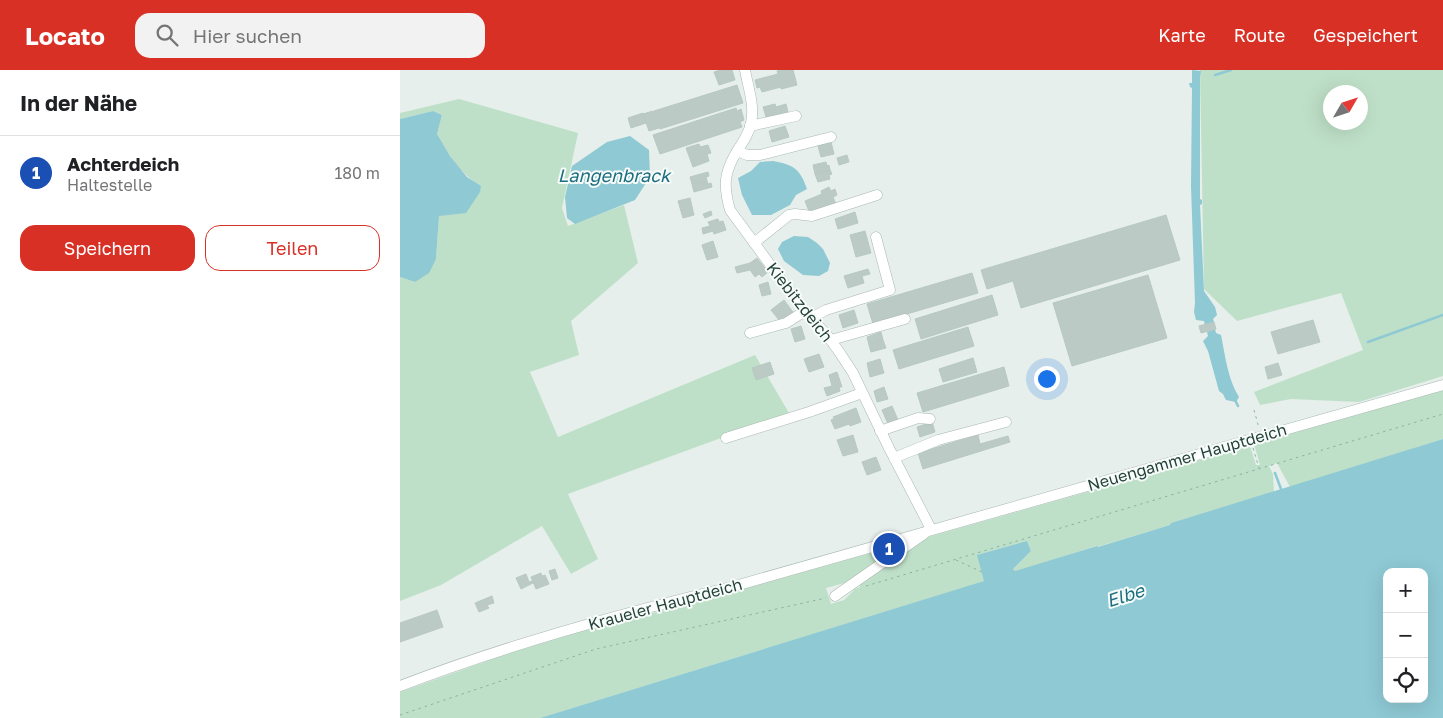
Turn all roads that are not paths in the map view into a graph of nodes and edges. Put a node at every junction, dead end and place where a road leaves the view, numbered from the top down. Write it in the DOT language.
graph roads {
  1 [pos="745,70"];
  2 [pos="796,116"];
  3 [pos="750,126"];
  4 [pos="830,137"];
  5 [pos="738,151"];
  6 [pos="877,195"];
  7 [pos="876,237"];
  8 [pos="754,243"];
  9 [pos="808,314"];
  10 [pos="905,318"];
  11 [pos="750,333"];
  12 [pos="831,340"];
  13 [pos="1443,385"];
  14 [pos="862,393"];
  15 [pos="930,419"];
  16 [pos="1006,422"];
  17 [pos="880,431"];
  18 [pos="726,438"];
  19 [pos="894,458"];
  20 [pos="931,529"];
  21 [pos="835,596"];
  22 [pos="400,686"];
  1 -- 3 [label="street, Kiebitzdeich"];
  2 -- 3 [label="street"];
  3 -- 5 [label="street, Kiebitzdeich"];
  4 -- 5 [label="street"];
  5 -- 8 [label="street, Kiebitzdeich"];
  6 -- 8 [label="street"];
  7 -- 9 [label="street"];
  8 -- 9 [label="street, Kiebitzdeich"];
  9 -- 11 [label="street"];
  9 -- 12 [label="street, Kiebitzdeich"];
  10 -- 12 [label="street"];
  12 -- 14 [label="street, Kiebitzdeich"];
  13 -- 20 [label="street, Neuengammer Hauptdeich"];
  14 -- 17 [label="street, Kiebitzdeich"];
  14 -- 18 [label="street"];
  15 -- 17 [label="street"];
  16 -- 19 [label="street"];
  17 -- 19 [label="street, Kiebitzdeich"];
  19 -- 20 [label="street, Kiebitzdeich"];
  20 -- 21 [label="street"];
  20 -- 22 [label="street, Kraueler Hauptdeich"];
}
